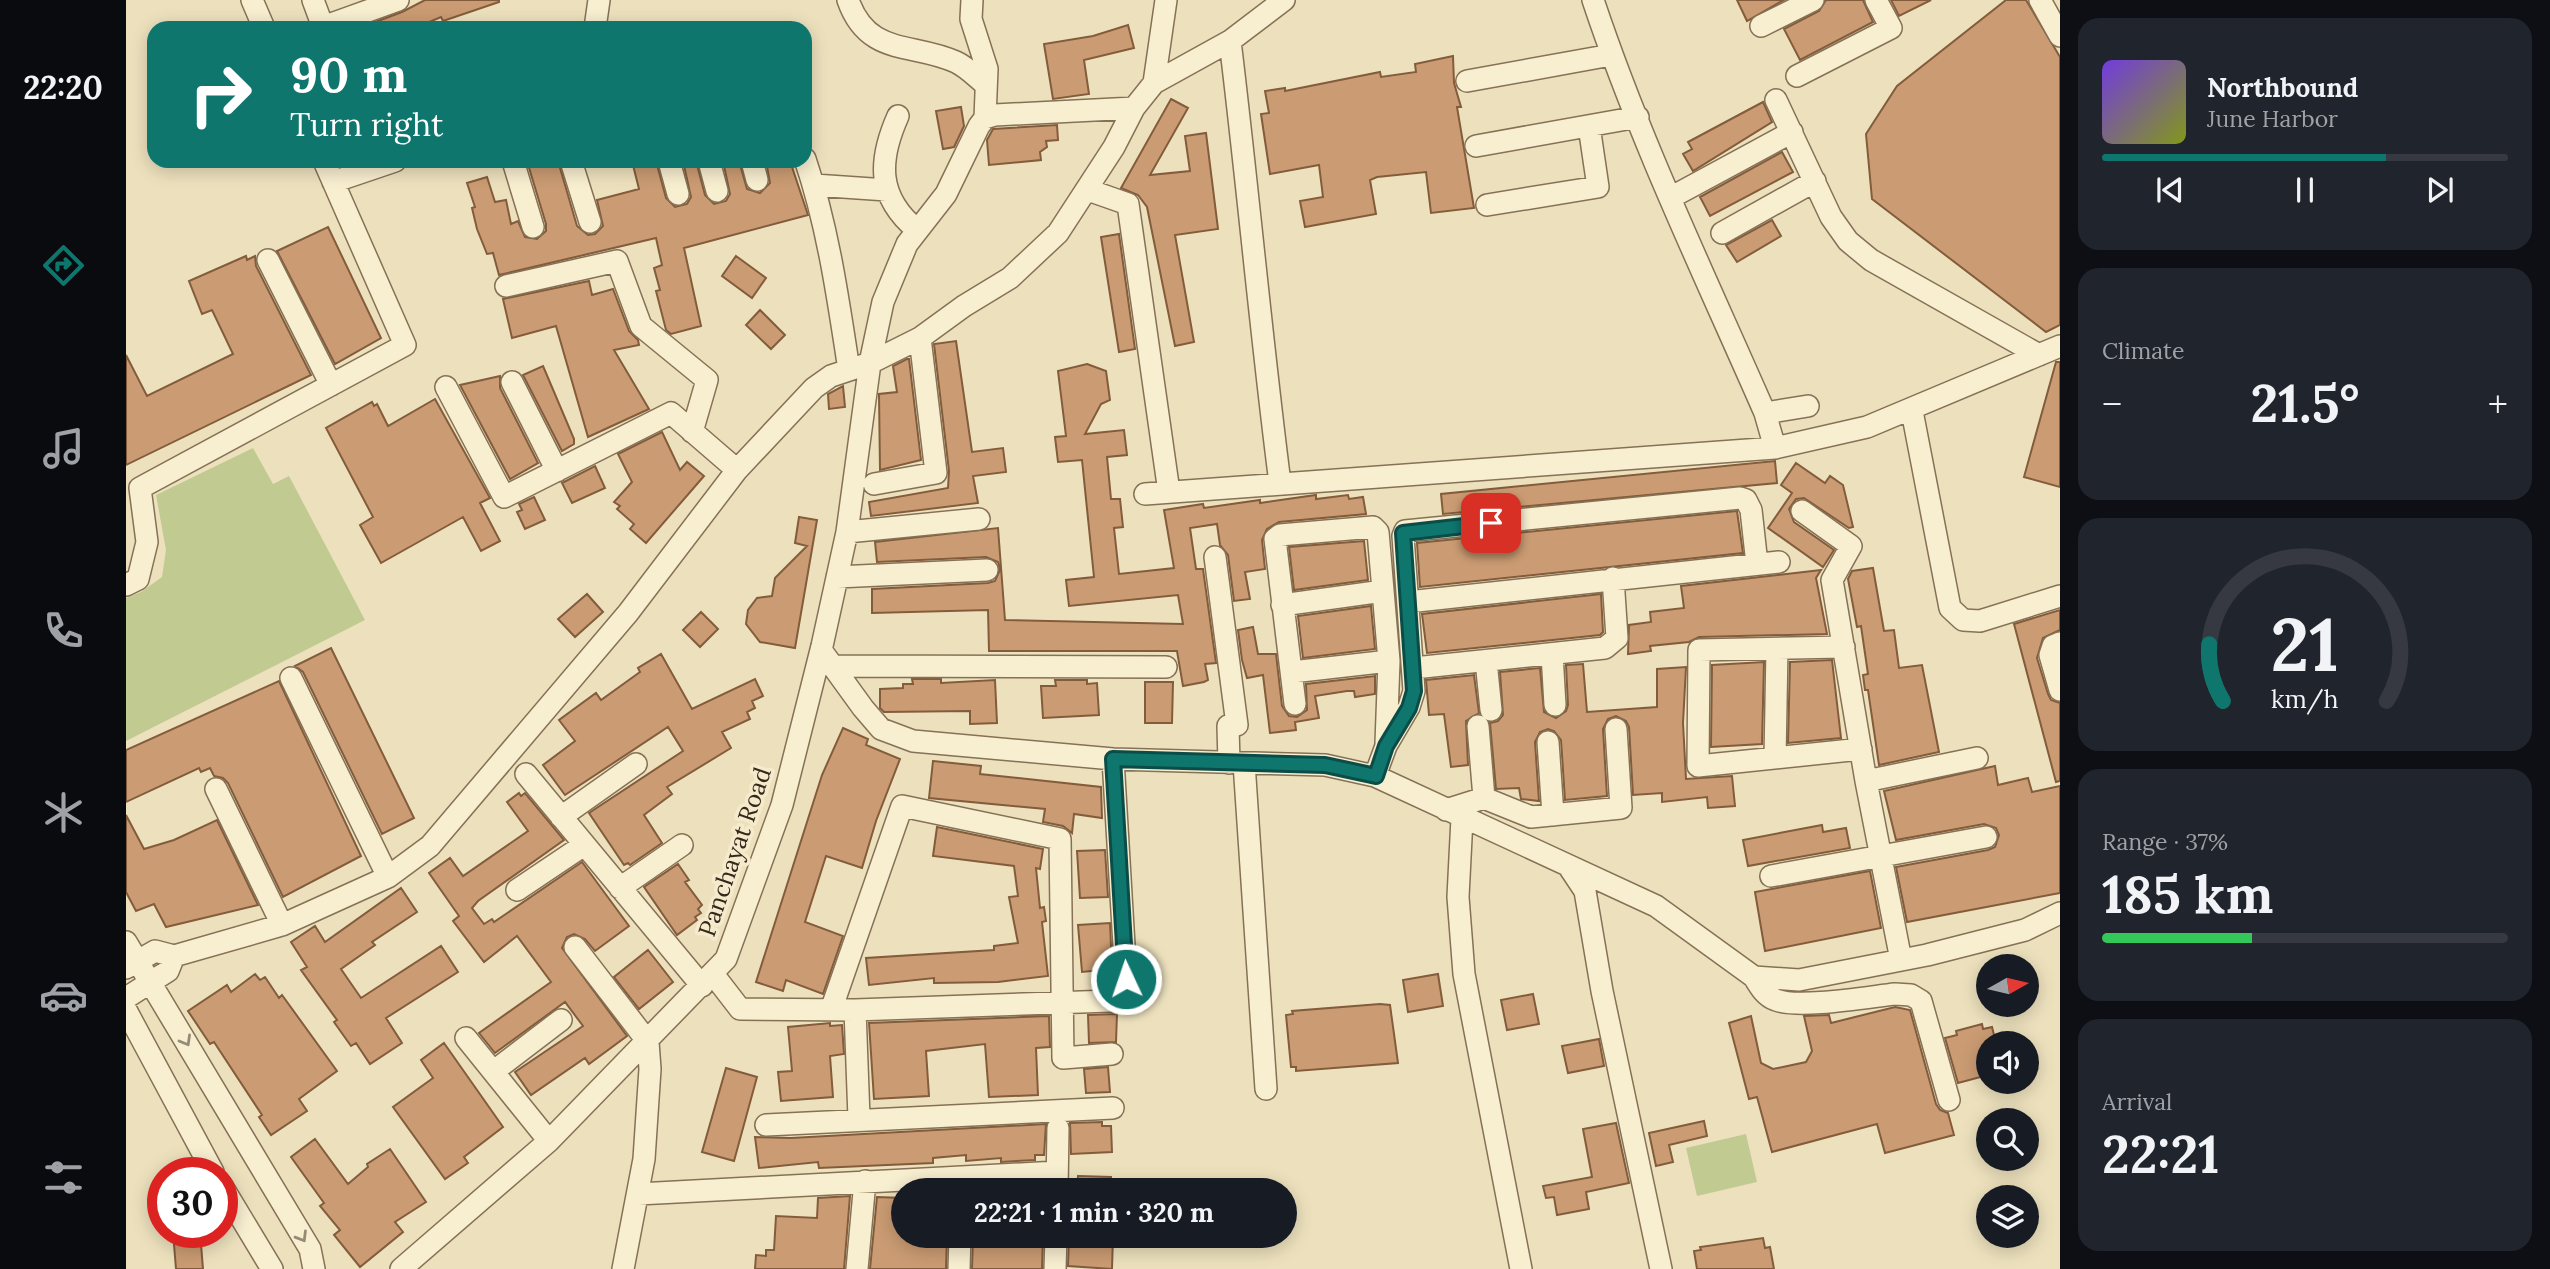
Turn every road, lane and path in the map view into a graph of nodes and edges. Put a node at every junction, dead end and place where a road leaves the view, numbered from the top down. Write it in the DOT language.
graph roads {
  1 [pos="252,0"];
  2 [pos="313,0"];
  3 [pos="398,0"];
  4 [pos="599,0"];
  5 [pos="848,0"];
  6 [pos="972,0"];
  7 [pos="1166,0"];
  8 [pos="1284,0"];
  9 [pos="1593,0"];
  10 [pos="1813,0"];
  11 [pos="1876,0"];
  12 [pos="2040,0"];
  13 [pos="261,21"];
  14 [pos="321,21"];
  15 [pos="340,21"];
  16 [pos="596,21"];
  17 [pos="1761,26"];
  18 [pos="2060,36"];
  19 [pos="1230,41"];
  20 [pos="1611,55"];
  21 [pos="1797,76"];
  22 [pos="1467,81"];
  23 [pos="1154,83"];
  24 [pos="986,85"];
  25 [pos="1776,100"];
  26 [pos="1134,107"];
  27 [pos="898,116"];
  28 [pos="1638,117"];
  29 [pos="985,118"];
  30 [pos="1589,125"];
  31 [pos="1792,132"];
  32 [pos="1476,146"];
  33 [pos="327,168"];
  34 [pos="374,168"];
  35 [pos="515,168"];
  36 [pos="573,168"];
  37 [pos="671,168"];
  38 [pos="711,168"];
  39 [pos="808,168"];
  40 [pos="1815,181"];
  41 [pos="333,182"];
  42 [pos="814,185"];
  43 [pos="887,190"];
  44 [pos="1088,190"];
  45 [pos="717,191"];
  46 [pos="678,194"];
  47 [pos="1670,198"];
  48 [pos="1487,205"];
  49 [pos="590,222"];
  50 [pos="533,227"];
  51 [pos="917,230"];
  52 [pos="1722,233"];
  53 [pos="268,260"];
  54 [pos="506,286"];
  55 [pos="920,338"];
  56 [pos="2054,351"];
  57 [pos="870,363"];
  58 [pos="849,370"];
  59 [pos="512,382"];
  60 [pos="331,385"];
  61 [pos="446,387"];
  62 [pos="1808,406"];
  63 [pos="1912,411"];
  64 [pos="1765,413"];
  65 [pos="692,432"];
  66 [pos="1775,448"];
  67 [pos="737,470"];
  68 [pos="557,471"];
  69 [pos="1280,483"];
  70 [pos="874,484"];
  71 [pos="1169,492"];
  72 [pos="1145,494"];
  73 [pos="1802,511"];
  74 [pos="979,519"];
  75 [pos="847,532"];
  76 [pos="1215,557"];
  77 [pos="1779,562"];
  78 [pos="1757,564"];
  79 [pos="987,570"];
  80 [pos="837,577"];
  81 [pos="1614,578"];
  82 [pos="126,585"];
  83 [pos="1383,591"];
  84 [pos="2060,596"];
  85 [pos="1408,602"];
  86 [pos="1282,605"];
  87 [pos="2060,643"];
  88 [pos="1844,648"];
  89 [pos="1777,649"];
  90 [pos="1552,654"];
  91 [pos="827,658"];
  92 [pos="1389,661"];
  93 [pos="1486,661"];
  94 [pos="1166,667"];
  95 [pos="1414,668"];
  96 [pos="1292,672"];
  97 [pos="291,678"];
  98 [pos="2060,690"];
  99 [pos="1295,704"];
  100 [pos="1555,705"];
  101 [pos="1616,729"];
  102 [pos="1548,742"];
  103 [pos="1386,746"];
  104 [pos="1861,749"];
  105 [pos="1775,758"];
  106 [pos="1977,758"];
  107 [pos="1113,759"];
  108 [pos="1236,763"];
  109 [pos="636,764"];
  110 [pos="526,774"];
  111 [pos="1376,776"];
  112 [pos="1866,781"];
  113 [pos="216,789"];
  114 [pos="1484,797"];
  115 [pos="1454,814"];
  116 [pos="1553,814"];
  117 [pos="561,817"];
  118 [pos="1986,837"];
  119 [pos="584,845"];
  120 [pos="682,845"];
  121 [pos="1880,857"];
  122 [pos="1570,867"];
  123 [pos="1771,876"];
  124 [pos="388,877"];
  125 [pos="620,888"];
  126 [pos="517,890"];
  127 [pos="2060,913"];
  128 [pos="282,925"];
  129 [pos="126,942"];
  130 [pos="575,947"];
  131 [pos="174,956"];
  132 [pos="1900,960"];
  133 [pos="132,964"];
  134 [pos="1754,977"];
  135 [pos="1126,979"];
  136 [pos="707,980"];
  137 [pos="152,982"];
  138 [pos="126,998"];
  139 [pos="1110,1001"];
  140 [pos="1060,1003"];
  141 [pos="126,1010"];
  142 [pos="831,1010"];
  143 [pos="855,1010"];
  144 [pos="561,1020"];
  145 [pos="466,1038"];
  146 [pos="648,1042"];
  147 [pos="1112,1054"];
  148 [pos="494,1071"];
  149 [pos="1266,1089"];
  150 [pos="1950,1100"];
  151 [pos="1114,1108"];
  152 [pos="859,1118"];
  153 [pos="766,1125"];
  154 [pos="1058,1128"];
  155 [pos="549,1141"];
  156 [pos="205,1157"];
  157 [pos="1057,1178"];
  158 [pos="864,1181"];
  159 [pos="891,1182"];
  160 [pos="638,1194"];
  161 [pos="238,1213"];
  162 [pos="960,1248"];
  163 [pos="1056,1248"];
  164 [pos="272,1269"];
  165 [pos="314,1269"];
  166 [pos="401,1269"];
  167 [pos="623,1269"];
  168 [pos="857,1269"];
  169 [pos="959,1269"];
  170 [pos="1055,1269"];
  171 [pos="1521,1269"];
  172 [pos="1661,1269"];
  1 -- 13 [label="street"];
  2 -- 14 [label="street"];
  3 -- 15 [label="street"];
  4 -- 16 [label="street"];
  5 -- 24 [label="street"];
  6 -- 24 [label="street"];
  7 -- 23 [label="street"];
  8 -- 19 [label="street"];
  9 -- 20 [label="street"];
  10 -- 17 [label="street"];
  11 -- 21 [label="street"];
  12 -- 18 [label="street"];
  19 -- 23 [label="street"];
  19 -- 69 [label="street"];
  20 -- 22 [label="street"];
  20 -- 28 [label="street"];
  23 -- 26 [label="street"];
  24 -- 29 [label="street"];
  25 -- 31 [label="street"];
  26 -- 29 [label="street"];
  26 -- 44 [label="street"];
  27 -- 43 [label="street"];
  28 -- 30 [label="street"];
  28 -- 47 [label="street"];
  29 -- 51 [label="street, Panchayat Road"];
  30 -- 32 [label="street"];
  30 -- 48 [label="street"];
  31 -- 40 [label="street"];
  31 -- 47 [label="street"];
  33 -- 41 [label="street"];
  34 -- 41 [label="street"];
  35 -- 50 [label="street"];
  36 -- 49 [label="street"];
  37 -- 46 [label="street"];
  38 -- 45 [label="street"];
  39 -- 42 [label="street"];
  40 -- 52 [label="street"];
  40 -- 56 [label="street"];
  41 -- 60 [label="street"];
  42 -- 43 [label="street"];
  42 -- 58 [label="street"];
  43 -- 51 [label="street"];
  44 -- 55 [label="street"];
  44 -- 71 [label="street"];
  47 -- 64 [label="street"];
  51 -- 57 [label="street, Panchayat Road"];
  53 -- 60 [label="street"];
  54 -- 65 [label="street"];
  55 -- 57 [label="street"];
  55 -- 70 [label="street"];
  56 -- 63 [label="street"];
  57 -- 58 [label="street"];
  57 -- 75 [label="street, Panchayat Road"];
  58 -- 67 [label="street"];
  59 -- 68 [label="street"];
  60 -- 82 [label="street"];
  61 -- 68 [label="street"];
  62 -- 64 [label="street"];
  63 -- 66 [label="street"];
  63 -- 84 [label="street"];
  64 -- 66 [label="street"];
  65 -- 67 [label="street"];
  65 -- 68 [label="street"];
  66 -- 69 [label="street"];
  67 -- 124 [label="street"];
  69 -- 71 [label="street"];
  71 -- 72 [label="street"];
  73 -- 88 [label="street"];
  74 -- 75 [label="street"];
  75 -- 80 [label="street, Panchayat Road"];
  76 -- 108 [label="street"];
  77 -- 78 [label="street"];
  78 -- 81 [label="street"];
  78 -- 85 [label="street"];
  79 -- 80 [label="street"];
  80 -- 91 [label="street, Panchayat Road"];
  81 -- 85 [label="street"];
  81 -- 90 [label="street"];
  83 -- 86 [label="street"];
  83 -- 86 [label="street"];
  83 -- 92 [label="street"];
  85 -- 95 [label="street"];
  86 -- 96 [label="street"];
  87 -- 98 [label="street"];
  88 -- 89 [label="street"];
  88 -- 104 [label="street"];
  89 -- 105 [label="street"];
  89 -- 105 [label="street"];
  90 -- 93 [label="street"];
  90 -- 100 [label="street"];
  91 -- 94 [label="street"];
  91 -- 107 [label="street"];
  91 -- 136 [label="street, Panchayat Road"];
  92 -- 96 [label="street"];
  92 -- 103 [label="street"];
  93 -- 95 [label="street"];
  93 -- 114 [label="street"];
  95 -- 103 [label="street"];
  96 -- 99 [label="street"];
  97 -- 124 [label="street"];
  101 -- 116 [label="street"];
  102 -- 116 [label="street"];
  103 -- 111 [label="street"];
  104 -- 105 [label="street"];
  104 -- 112 [label="street"];
  106 -- 112 [label="street"];
  107 -- 108 [label="street"];
  107 -- 135 [label="street"];
  108 -- 111 [label="street"];
  108 -- 149 [label="street"];
  109 -- 117 [label="street"];
  110 -- 117 [label="street"];
  111 -- 115 [label="street"];
  112 -- 121 [label="street"];
  113 -- 128 [label="street"];
  114 -- 115 [label="street"];
  114 -- 116 [label="street"];
  115 -- 122 [label="street"];
  115 -- 171 [label="street"];
  117 -- 119 [label="street"];
  118 -- 121 [label="street"];
  119 -- 125 [label="street"];
  119 -- 126 [label="street"];
  120 -- 125 [label="street"];
  121 -- 123 [label="street"];
  121 -- 132 [label="street"];
  122 -- 134 [label="street"];
  122 -- 172 [label="street"];
  124 -- 128 [label="street"];
  125 -- 136 [label="street"];
  127 -- 132 [label="street"];
  128 -- 131 [label="street"];
  129 -- 133 [label="street"];
  130 -- 146 [label="street"];
  131 -- 133 [label="street"];
  131 -- 137 [label="street"];
  132 -- 134 [label="street"];
  133 -- 137 [label="street"];
  134 -- 150 [label="street"];
  136 -- 142 [label="street"];
  136 -- 146 [label="street, Panchayat Road"];
  137 -- 138 [label="street"];
  137 -- 165 [label="street, one-way"];
  139 -- 140 [label="street"];
  140 -- 142 [label="street"];
  140 -- 143 [label="street"];
  140 -- 147 [label="street"];
  141 -- 156 [label="street"];
  142 -- 143 [label="street"];
  143 -- 152 [label="street"];
  144 -- 148 [label="street"];
  145 -- 148 [label="street"];
  146 -- 155 [label="street, Panchayat Road"];
  146 -- 160 [label="street"];
  148 -- 155 [label="street"];
  151 -- 152 [label="street"];
  152 -- 153 [label="street"];
  154 -- 157 [label="street"];
  155 -- 166 [label="street, Panchayat Road"];
  158 -- 159 [label="street"];
  158 -- 160 [label="street"];
  158 -- 168 [label="street"];
  160 -- 167 [label="street"];
  161 -- 164 [label="street"];
  162 -- 169 [label="street"];
  163 -- 170 [label="street"];
}
